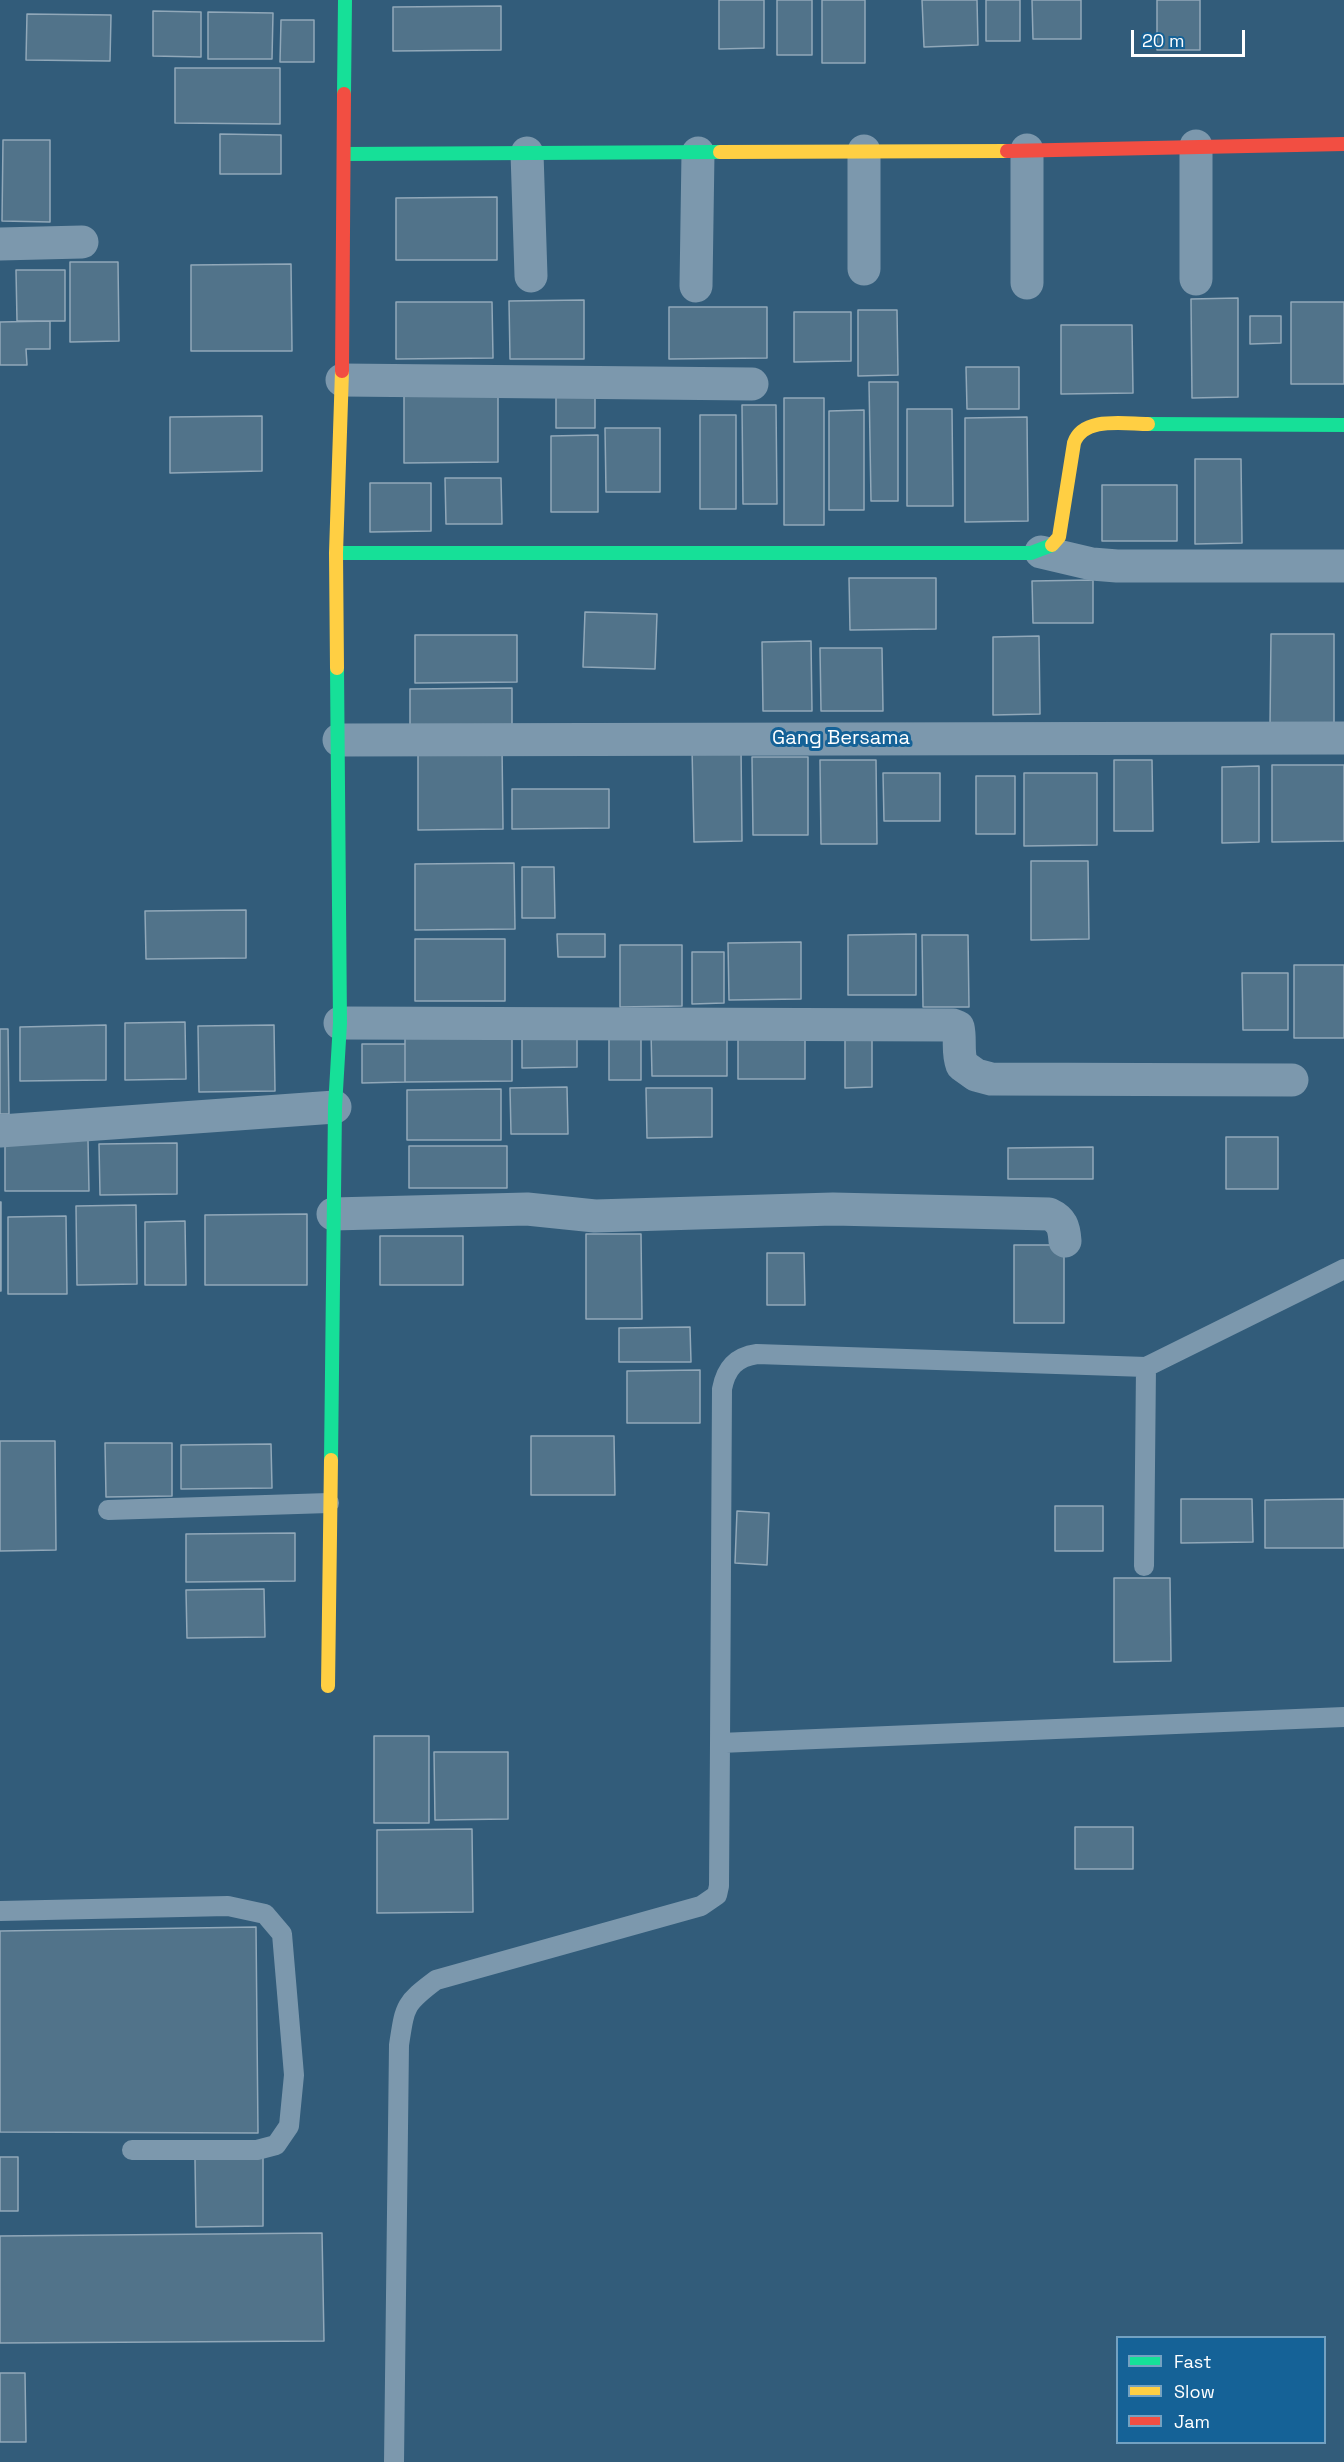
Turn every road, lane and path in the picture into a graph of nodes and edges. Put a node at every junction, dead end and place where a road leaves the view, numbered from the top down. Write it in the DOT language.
graph roads {
  1 [pos="345,0"];
  2 [pos="1344,144"];
  3 [pos="1197,146"];
  4 [pos="1027,150"];
  5 [pos="864,152"];
  6 [pos="527,153"];
  7 [pos="698,153"];
  8 [pos="344,154"];
  9 [pos="82,242"];
  10 [pos="0,244"];
  11 [pos="864,268"];
  12 [pos="531,276"];
  13 [pos="1197,279"];
  14 [pos="1027,282"];
  15 [pos="696,286"];
  16 [pos="342,380"];
  17 [pos="752,384"];
  18 [pos="1344,425"];
  19 [pos="1041,552"];
  20 [pos="336,554"];
  21 [pos="1344,566"];
  22 [pos="1344,738"];
  23 [pos="339,740"];
  24 [pos="340,1023"];
  25 [pos="1292,1080"];
  26 [pos="335,1107"];
  27 [pos="0,1131"];
  28 [pos="333,1214"];
  29 [pos="1065,1241"];
  30 [pos="1344,1269"];
  31 [pos="1146,1367"];
  32 [pos="329,1503"];
  33 [pos="108,1510"];
  34 [pos="1144,1566"];
  35 [pos="328,1686"];
  36 [pos="1344,1717"];
  37 [pos="720,1743"];
  38 [pos="0,1911"];
  39 [pos="132,2150"];
  40 [pos="394,2462"];
  1 -- 8 [label="street"];
  2 -- 3 [label="street"];
  3 -- 4 [label="street"];
  3 -- 13 [label="street"];
  4 -- 5 [label="street"];
  4 -- 14 [label="street"];
  5 -- 7 [label="street"];
  5 -- 11 [label="street"];
  6 -- 7 [label="street"];
  6 -- 8 [label="street"];
  6 -- 12 [label="street"];
  7 -- 15 [label="street"];
  8 -- 16 [label="street"];
  9 -- 10 [label="street"];
  16 -- 17 [label="street"];
  16 -- 20 [label="street"];
  18 -- 19 [label="street"];
  19 -- 20 [label="street"];
  19 -- 21 [label="street"];
  20 -- 23 [label="street"];
  22 -- 23 [label="street, Gang Bersama"];
  23 -- 24 [label="street"];
  24 -- 25 [label="street"];
  24 -- 26 [label="street"];
  26 -- 27 [label="street"];
  26 -- 28 [label="street"];
  28 -- 29 [label="street"];
  28 -- 32 [label="street"];
  30 -- 31 [label="lane"];
  31 -- 34 [label="lane"];
  31 -- 37 [label="lane"];
  32 -- 33 [label="lane"];
  32 -- 35 [label="street"];
  36 -- 37 [label="lane"];
  37 -- 40 [label="lane"];
  38 -- 39 [label="lane"];
}
